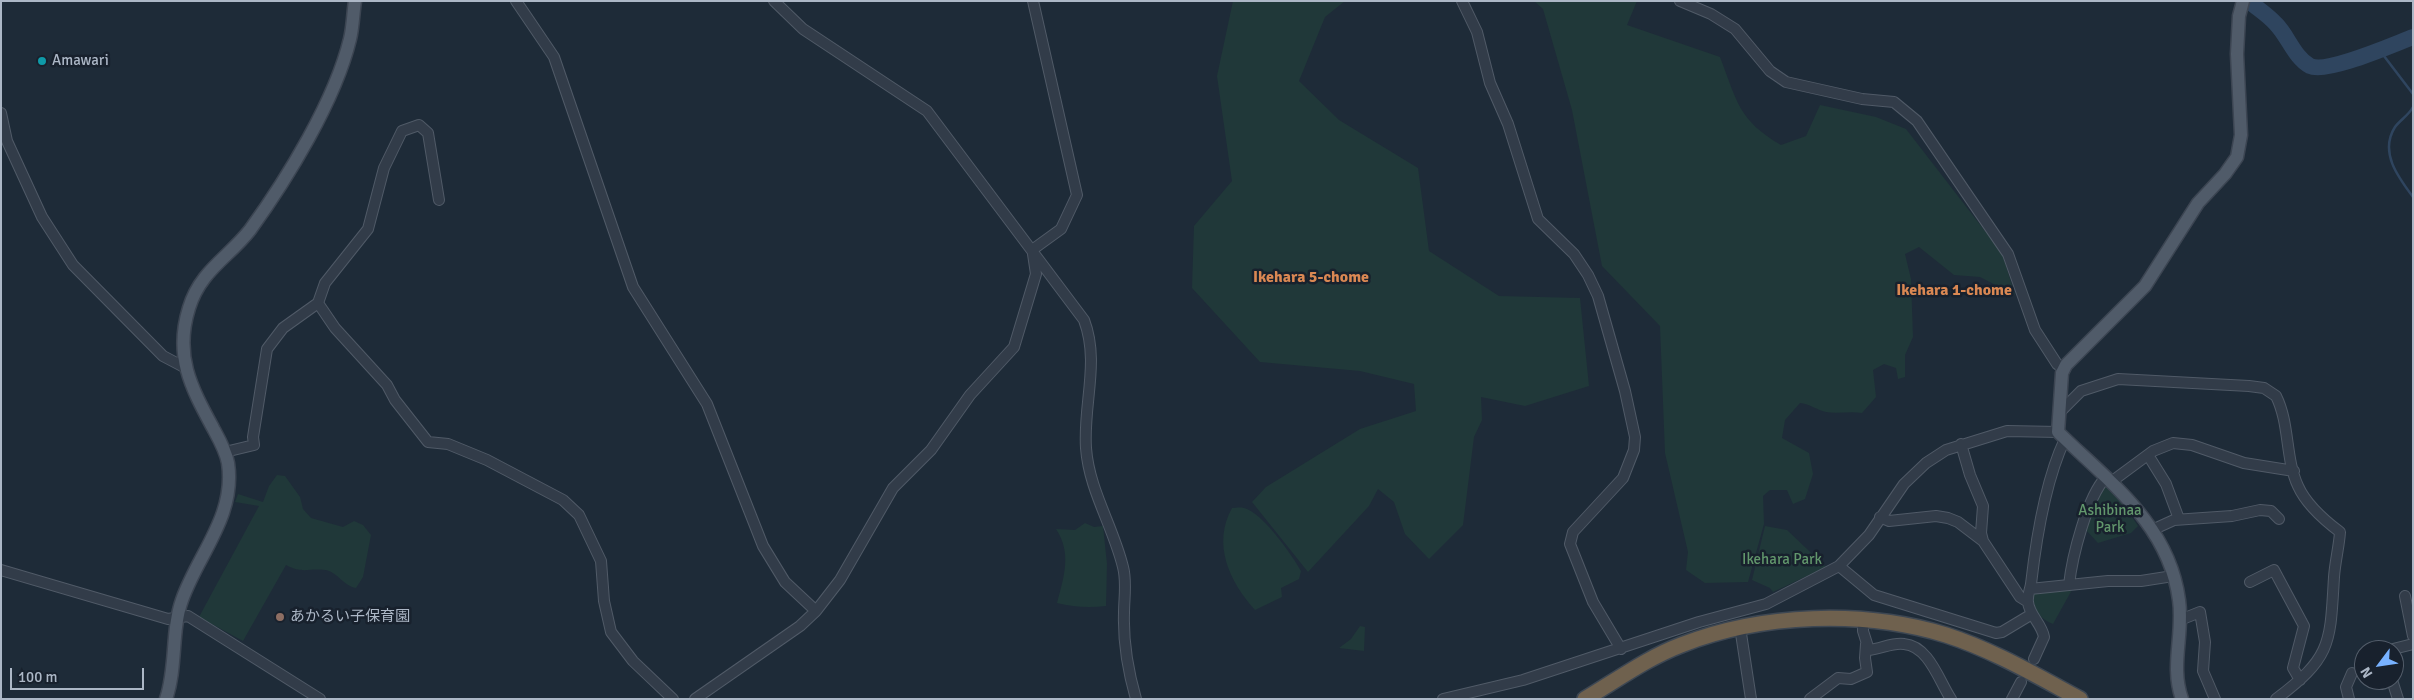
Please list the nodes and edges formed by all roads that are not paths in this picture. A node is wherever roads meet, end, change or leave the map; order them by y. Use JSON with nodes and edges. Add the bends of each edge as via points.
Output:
{"nodes":[{"id":1,"x":355,"y":1,"type":"edge"},
{"id":2,"x":516,"y":1,"type":"edge"},
{"id":3,"x":774,"y":1,"type":"edge"},
{"id":4,"x":1033,"y":1,"type":"edge"},
{"id":5,"x":1462,"y":1,"type":"edge"},
{"id":6,"x":1680,"y":1,"type":"edge"},
{"id":7,"x":2242,"y":3,"type":"edge"},
{"id":8,"x":1,"y":113,"type":"edge"},
{"id":9,"x":439,"y":200,"type":"dead end"},
{"id":10,"x":1032,"y":250,"type":"junction"},
{"id":11,"x":318,"y":303,"type":"junction"},
{"id":12,"x":184,"y":367,"type":"junction"},
{"id":13,"x":2064,"y":369,"type":"junction"},
{"id":14,"x":2061,"y":411,"type":"junction"},
{"id":15,"x":2062,"y":436,"type":"junction"},
{"id":16,"x":1961,"y":444,"type":"junction"},
{"id":17,"x":225,"y":452,"type":"junction"},
{"id":18,"x":2148,"y":455,"type":"junction"},
{"id":19,"x":2294,"y":471,"type":"junction"},
{"id":20,"x":2109,"y":479,"type":"junction"},
{"id":21,"x":1880,"y":517,"type":"junction"},
{"id":22,"x":2279,"y":518,"type":"dead end"},
{"id":23,"x":2179,"y":519,"type":"junction"},
{"id":24,"x":2152,"y":530,"type":"junction"},
{"id":25,"x":1983,"y":541,"type":"junction"},
{"id":26,"x":1839,"y":566,"type":"junction"},
{"id":27,"x":1,"y":570,"type":"edge"},
{"id":28,"x":2173,"y":576,"type":"junction"},
{"id":29,"x":2250,"y":582,"type":"dead end"},
{"id":30,"x":2069,"y":585,"type":"junction"},
{"id":31,"x":2030,"y":589,"type":"junction"},
{"id":32,"x":2405,"y":596,"type":"dead end"},
{"id":33,"x":2028,"y":602,"type":"junction"},
{"id":34,"x":816,"y":611,"type":"junction"},
{"id":35,"x":2032,"y":614,"type":"junction"},
{"id":36,"x":178,"y":617,"type":"junction"},
{"id":37,"x":1863,"y":620,"type":"junction"},
{"id":38,"x":2180,"y":620,"type":"junction"},
{"id":39,"x":1740,"y":627,"type":"junction"},
{"id":40,"x":1702,"y":629,"type":"junction"},
{"id":41,"x":2413,"y":636,"type":"edge"},
{"id":42,"x":1866,"y":642,"type":"junction"},
{"id":43,"x":1621,"y":649,"type":"junction"},
{"id":44,"x":2034,"y":660,"type":"dead end"},
{"id":45,"x":2352,"y":673,"type":"dead end"},
{"id":46,"x":2300,"y":680,"type":"junction"},
{"id":47,"x":2020,"y":682,"type":"dead end"},
{"id":48,"x":166,"y":699,"type":"edge"},
{"id":49,"x":320,"y":699,"type":"edge"},
{"id":50,"x":673,"y":699,"type":"edge"},
{"id":51,"x":694,"y":699,"type":"edge"},
{"id":52,"x":1136,"y":699,"type":"edge"},
{"id":53,"x":1443,"y":699,"type":"edge"},
{"id":54,"x":1585,"y":699,"type":"edge"},
{"id":55,"x":1751,"y":699,"type":"edge"},
{"id":56,"x":1810,"y":699,"type":"edge"},
{"id":57,"x":1951,"y":699,"type":"edge"},
{"id":58,"x":2012,"y":699,"type":"edge"},
{"id":59,"x":2080,"y":699,"type":"edge"},
{"id":60,"x":2182,"y":699,"type":"edge"},
{"id":61,"x":2215,"y":699,"type":"edge"},
{"id":62,"x":2276,"y":699,"type":"edge"},
{"id":63,"x":2349,"y":699,"type":"edge"}],
"edges":[{"from":1,"to":12,"type":"main road","via":[[346,54],[318,119],[271,200],[248,232],[212,267],[196,289],[184,328]]},
{"from":2,"to":34,"type":"street","via":[[554,57],[633,287],[707,404],[763,546],[785,582]]},
{"from":3,"to":10,"type":"street","via":[[803,29],[927,111]]},
{"from":4,"to":10,"type":"street","via":[[1077,195],[1061,229]]},
{"from":5,"to":43,"type":"street","via":[[1477,32],[1490,83],[1508,124],[1538,218],[1574,254],[1588,275],[1598,296],[1625,391],[1635,437],[1634,450],[1623,478],[1573,532],[1570,544],[1592,602]]},
{"from":6,"to":13,"type":"street","via":[[1736,29],[1770,70],[1786,82],[1862,99],[1894,102],[1917,122],[2008,254],[2035,330],[2057,364]]},
{"from":7,"to":13,"type":"main road","via":[[2237,54],[2241,135],[2232,166],[2198,203],[2145,286]]},
{"from":8,"to":12,"type":"street","via":[[7,141],[42,217],[73,265],[163,356]]},
{"from":9,"to":11,"type":"street","via":[[428,133],[418,125],[402,132],[384,168],[368,229],[325,283]]},
{"from":10,"to":34,"type":"street","via":[[1036,274],[1014,347],[970,395],[931,450],[893,488],[840,580]]},
{"from":10,"to":52,"type":"street","via":[[1080,315],[1089,334],[1088,460],[1091,478],[1124,569],[1126,647]]},
{"from":11,"to":17,"type":"street","via":[[283,328],[267,349],[254,445]]},
{"from":11,"to":50,"type":"street","via":[[335,328],[387,385],[428,442],[448,444],[487,460],[563,500],[579,515],[601,561],[604,601],[611,632],[633,661]]},
{"from":12,"to":17,"type":"main road"},
{"from":13,"to":14,"type":"main road"},
{"from":14,"to":15,"type":"main road"},
{"from":14,"to":19,"type":"street","via":[[2081,391],[2118,380],[2264,388],[2271,391],[2280,404]]},
{"from":15,"to":16,"type":"street","via":[[2007,431]]},
{"from":15,"to":20,"type":"main road"},
{"from":15,"to":31,"type":"street"},
{"from":16,"to":21,"type":"street","via":[[1926,462],[1904,484]]},
{"from":16,"to":25,"type":"street","via":[[1984,506]]},
{"from":17,"to":36,"type":"main road","via":[[229,481],[224,512],[191,577]]},
{"from":18,"to":19,"type":"street","via":[[2165,445],[2182,443],[2244,463]]},
{"from":18,"to":20,"type":"street"},
{"from":18,"to":23,"type":"street","via":[[2166,484]]},
{"from":19,"to":46,"type":"street","via":[[2298,486],[2312,506],[2340,532],[2330,634],[2318,662]]},
{"from":20,"to":24,"type":"main road","via":[[2133,503]]},
{"from":20,"to":30,"type":"street","via":[[2095,494],[2082,528]]},
{"from":21,"to":25,"type":"street","via":[[1889,521],[1936,516],[1948,518]]},
{"from":21,"to":26,"type":"street","via":[[1869,535]]},
{"from":22,"to":23,"type":"street","via":[[2271,511],[2260,510],[2232,516]]},
{"from":23,"to":24,"type":"street"},
{"from":24,"to":28,"type":"main road"},
{"from":25,"to":33,"type":"street","via":[[2020,597]]},
{"from":26,"to":35,"type":"street","via":[[1874,595],[1996,633]]},
{"from":26,"to":40,"type":"street","via":[[1766,604]]},
{"from":27,"to":36,"type":"street","via":[[168,619]]},
{"from":28,"to":30,"type":"street"},
{"from":28,"to":38,"type":"main road"},
{"from":29,"to":46,"type":"street","via":[[2274,570],[2303,622],[2302,639],[2293,668]]},
{"from":30,"to":31,"type":"street"},
{"from":31,"to":33,"type":"street"},
{"from":32,"to":41,"type":"street"},
{"from":33,"to":35,"type":"street"},
{"from":34,"to":51,"type":"street","via":[[800,626]]},
{"from":35,"to":44,"type":"street","via":[[2044,637]]},
{"from":36,"to":48,"type":"main road"},
{"from":36,"to":49,"type":"street","via":[[188,616]]},
{"from":37,"to":39,"type":"highway","via":[[1828,618]]},
{"from":37,"to":42,"type":"street"},
{"from":37,"to":59,"type":"highway","via":[[1922,628],[1948,636],[2022,668]]},
{"from":38,"to":60,"type":"main road","via":[[2175,679]]},
{"from":38,"to":61,"type":"street","via":[[2200,612],[2205,642],[2203,671]]},
{"from":39,"to":40,"type":"highway"},
{"from":39,"to":55,"type":"street"},
{"from":40,"to":43,"type":"street"},
{"from":40,"to":54,"type":"highway"},
{"from":42,"to":56,"type":"street","via":[[1864,658],[1867,672],[1851,679],[1838,678]]},
{"from":42,"to":57,"type":"street","via":[[1869,650],[1904,643],[1918,648]]},
{"from":43,"to":53,"type":"street","via":[[1522,680]]},
{"from":45,"to":63,"type":"street","via":[[2346,687]]},
{"from":46,"to":62,"type":"street"},
{"from":47,"to":58,"type":"street"}]}
